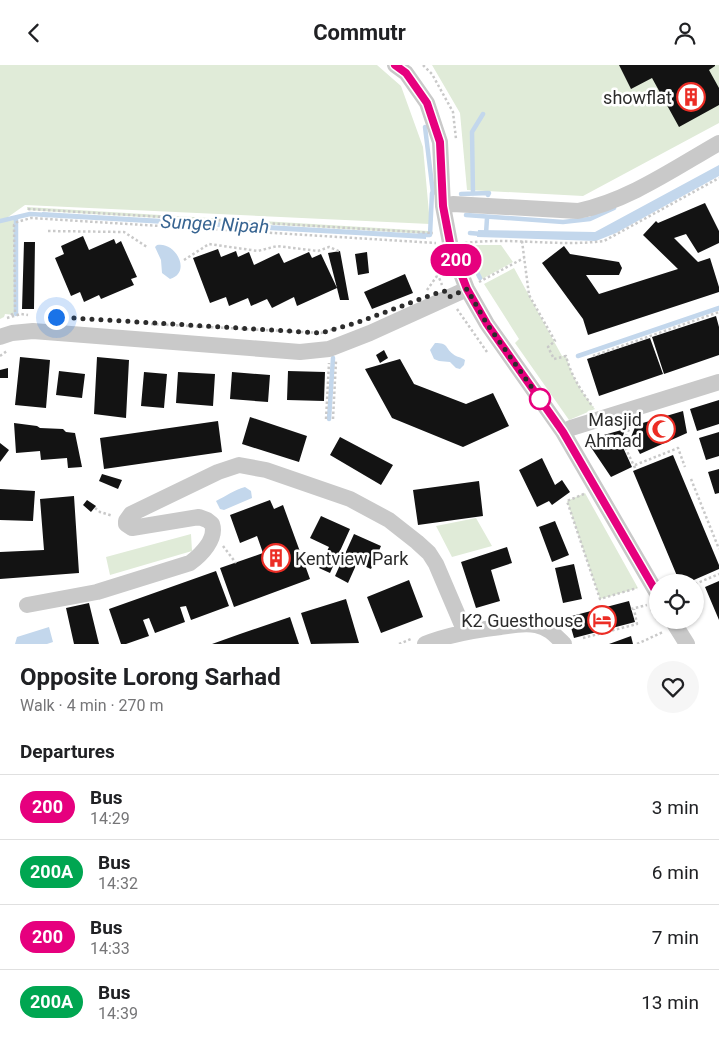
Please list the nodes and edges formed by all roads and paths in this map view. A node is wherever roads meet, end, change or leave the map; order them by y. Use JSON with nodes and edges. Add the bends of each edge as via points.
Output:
{"nodes":[{"id":1,"x":395,"y":65,"type":"edge"},
{"id":2,"x":423,"y":65,"type":"edge"},
{"id":3,"x":456,"y":139,"type":"dead end"},
{"id":4,"x":719,"y":143,"type":"edge"},
{"id":5,"x":719,"y":177,"type":"edge"},
{"id":6,"x":443,"y":206,"type":"junction"},
{"id":7,"x":28,"y":209,"type":"dead end"},
{"id":8,"x":48,"y":231,"type":"dead end"},
{"id":9,"x":431,"y":233,"type":"dead end"},
{"id":10,"x":522,"y":241,"type":"junction"},
{"id":11,"x":468,"y":243,"type":"dead end"},
{"id":12,"x":443,"y":244,"type":"dead end"},
{"id":13,"x":147,"y":247,"type":"dead end"},
{"id":14,"x":340,"y":252,"type":"dead end"},
{"id":15,"x":447,"y":255,"type":"dead end"},
{"id":16,"x":524,"y":258,"type":"junction"},
{"id":17,"x":184,"y":260,"type":"dead end"},
{"id":18,"x":476,"y":274,"type":"dead end"},
{"id":19,"x":437,"y":275,"type":"junction"},
{"id":20,"x":474,"y":285,"type":"junction"},
{"id":21,"x":426,"y":291,"type":"dead end"},
{"id":22,"x":449,"y":297,"type":"junction"},
{"id":23,"x":719,"y":312,"type":"edge"},
{"id":24,"x":30,"y":315,"type":"dead end"},
{"id":25,"x":10,"y":317,"type":"junction"},
{"id":26,"x":5,"y":319,"type":"dead end"},
{"id":27,"x":144,"y":323,"type":"dead end"},
{"id":28,"x":338,"y":328,"type":"dead end"},
{"id":29,"x":0,"y":337,"type":"edge"},
{"id":30,"x":489,"y":355,"type":"dead end"},
{"id":31,"x":593,"y":356,"type":"dead end"},
{"id":32,"x":329,"y":360,"type":"dead end"},
{"id":33,"x":336,"y":360,"type":"dead end"},
{"id":34,"x":719,"y":382,"type":"edge"},
{"id":35,"x":595,"y":409,"type":"dead end"},
{"id":36,"x":326,"y":419,"type":"dead end"},
{"id":37,"x":333,"y":419,"type":"dead end"},
{"id":38,"x":631,"y":424,"type":"dead end"},
{"id":39,"x":567,"y":430,"type":"junction"},
{"id":40,"x":635,"y":465,"type":"junction"},
{"id":41,"x":685,"y":467,"type":"dead end"},
{"id":42,"x":636,"y":471,"type":"dead end"},
{"id":43,"x":691,"y":479,"type":"dead end"},
{"id":44,"x":581,"y":487,"type":"dead end"},
{"id":45,"x":585,"y":493,"type":"junction"},
{"id":46,"x":589,"y":500,"type":"dead end"},
{"id":47,"x":95,"y":508,"type":"dead end"},
{"id":48,"x":126,"y":521,"type":"junction"},
{"id":49,"x":211,"y":538,"type":"junction"},
{"id":50,"x":719,"y":549,"type":"edge"},
{"id":51,"x":236,"y":563,"type":"dead end"},
{"id":52,"x":719,"y":574,"type":"edge"},
{"id":53,"x":704,"y":580,"type":"edge"},
{"id":54,"x":634,"y":581,"type":"dead end"},
{"id":55,"x":638,"y":587,"type":"junction"},
{"id":56,"x":649,"y":599,"type":"edge"},
{"id":57,"x":27,"y":605,"type":"dead end"},
{"id":58,"x":663,"y":629,"type":"edge"},
{"id":59,"x":668,"y":629,"type":"edge"},
{"id":60,"x":671,"y":629,"type":"edge"},
{"id":61,"x":465,"y":632,"type":"junction"},
{"id":62,"x":583,"y":638,"type":"dead end"},
{"id":63,"x":668,"y":638,"type":"dead end"},
{"id":64,"x":425,"y":644,"type":"edge"},
{"id":65,"x":564,"y":644,"type":"edge"},
{"id":66,"x":637,"y":644,"type":"edge"},
{"id":67,"x":687,"y":644,"type":"edge"}],
"edges":[{"from":1,"to":6,"type":"street","via":[[406,73],[427,103],[440,142]]},
{"from":2,"to":3,"type":"path","via":[[432,74],[453,112]]},
{"from":4,"to":6,"type":"street","via":[[630,193],[593,208],[578,211]]},
{"from":5,"to":10,"type":"path","via":[[604,241]]},
{"from":6,"to":20,"type":"street","via":[[451,248]]},
{"from":7,"to":9,"type":"path"},
{"from":8,"to":13,"type":"path","via":[[124,232]]},
{"from":10,"to":11,"type":"path"},
{"from":10,"to":16,"type":"path"},
{"from":12,"to":25,"type":"path","via":[[31,218],[14,225],[15,312]]},
{"from":14,"to":17,"type":"path","via":[[329,247],[318,251],[277,246],[258,251],[209,244]]},
{"from":15,"to":19,"type":"path","via":[[431,258]]},
{"from":16,"to":20,"type":"path"},
{"from":16,"to":35,"type":"path","via":[[529,295],[555,341],[548,347],[554,359],[566,356],[582,392]]},
{"from":18,"to":20,"type":"path"},
{"from":19,"to":21,"type":"path"},
{"from":19,"to":22,"type":"path"},
{"from":20,"to":22,"type":"street"},
{"from":20,"to":39,"type":"street","via":[[487,324]]},
{"from":22,"to":29,"type":"street","via":[[329,349],[300,352],[33,331]]},
{"from":22,"to":30,"type":"path"},
{"from":23,"to":31,"type":"path"},
{"from":24,"to":25,"type":"path"},
{"from":25,"to":26,"type":"path"},
{"from":27,"to":28,"type":"path","via":[[321,333]]},
{"from":32,"to":36,"type":"path"},
{"from":33,"to":37,"type":"path"},
{"from":34,"to":39,"type":"street"},
{"from":38,"to":40,"type":"path","via":[[623,443]]},
{"from":39,"to":56,"type":"street"},
{"from":40,"to":41,"type":"path","via":[[678,448]]},
{"from":40,"to":42,"type":"path"},
{"from":43,"to":50,"type":"path"},
{"from":44,"to":45,"type":"path"},
{"from":45,"to":46,"type":"path"},
{"from":45,"to":55,"type":"path","via":[[567,501],[600,599]]},
{"from":47,"to":48,"type":"path"},
{"from":48,"to":49,"type":"street","via":[[132,528],[199,517],[212,524]]},
{"from":48,"to":61,"type":"street","via":[[131,514],[218,472],[239,465],[266,470],[350,499],[389,520],[410,536],[436,564]]},
{"from":49,"to":51,"type":"path","via":[[220,543]]},
{"from":49,"to":57,"type":"street","via":[[201,555],[190,563],[97,592]]},
{"from":52,"to":53,"type":"path"},
{"from":54,"to":55,"type":"path"},
{"from":55,"to":56,"type":"path"},
{"from":56,"to":62,"type":"path","via":[[632,609],[638,624]]},
{"from":58,"to":66,"type":"path"},
{"from":59,"to":63,"type":"path"},
{"from":60,"to":67,"type":"street"},
{"from":61,"to":64,"type":"street"},
{"from":61,"to":65,"type":"street","via":[[537,625],[551,631]]}]}
